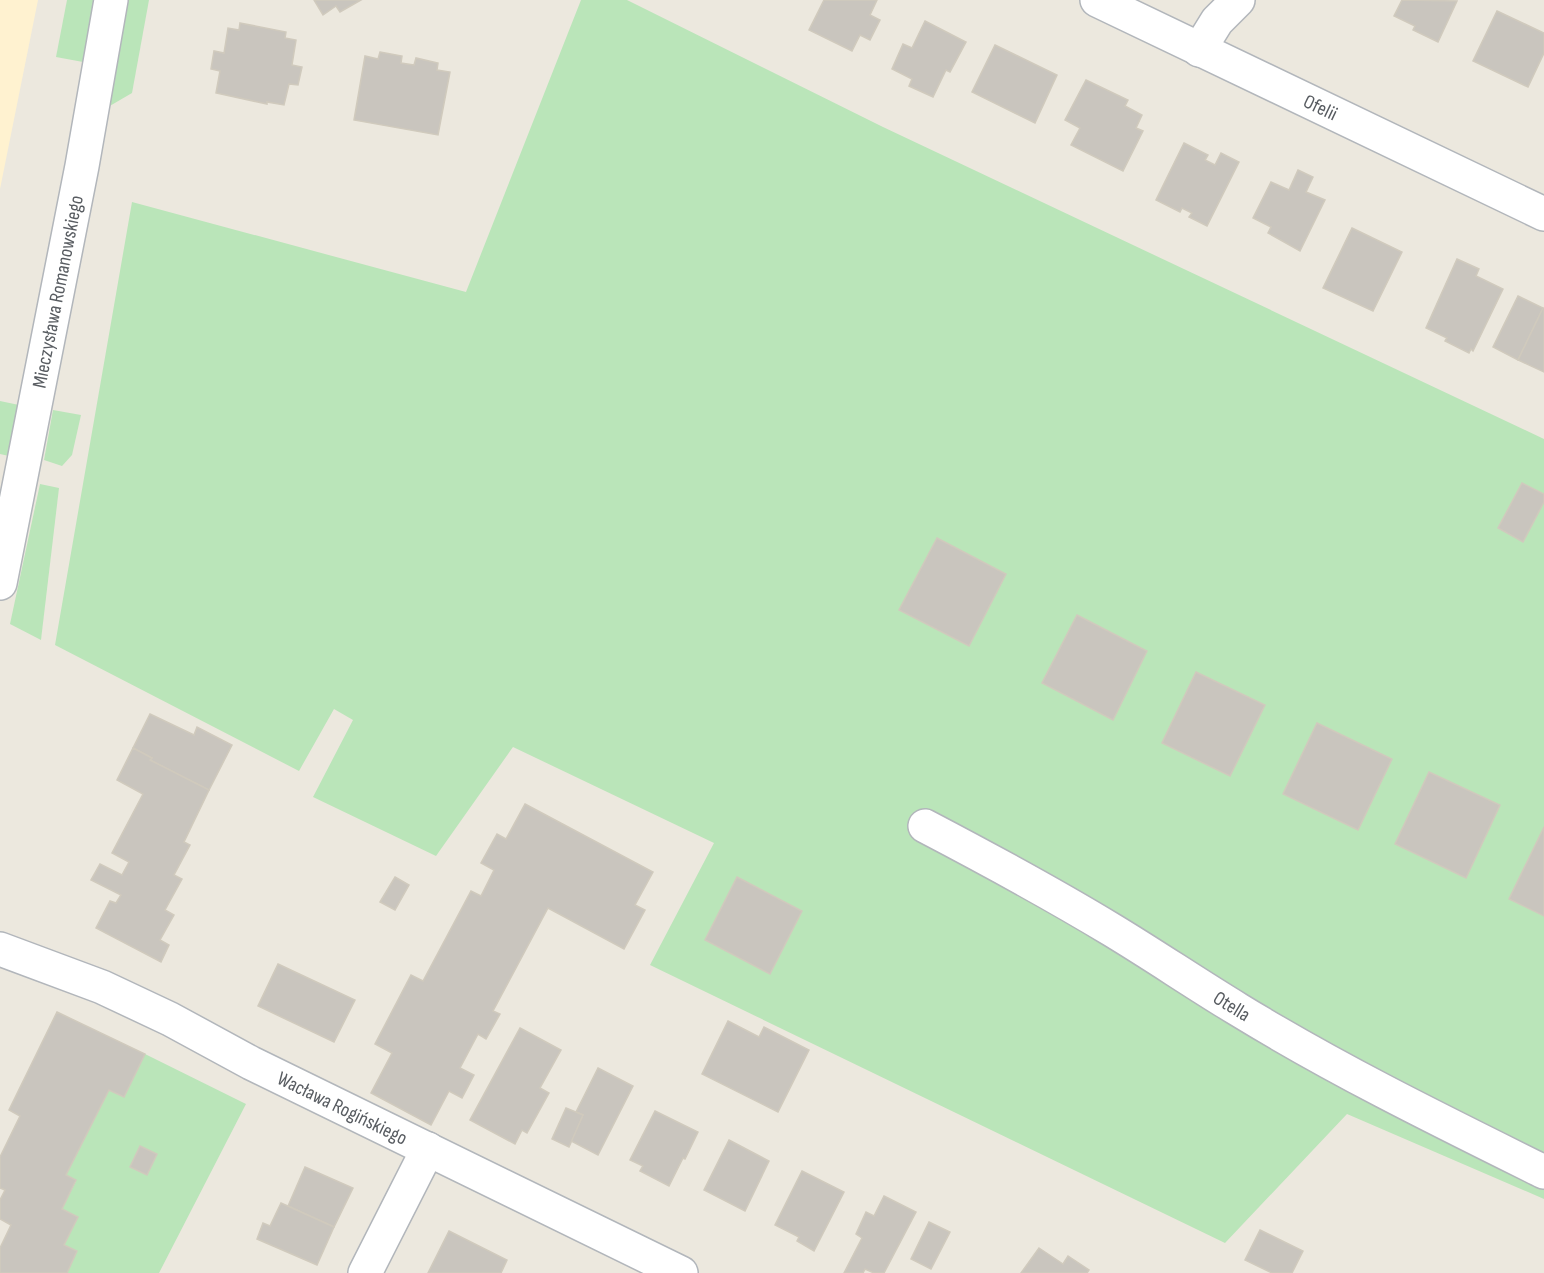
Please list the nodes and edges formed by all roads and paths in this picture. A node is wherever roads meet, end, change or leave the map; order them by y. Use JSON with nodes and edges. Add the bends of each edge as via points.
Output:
{"nodes":[{"id":1,"x":111,"y":0,"type":"edge"},
{"id":2,"x":1097,"y":0,"type":"edge"},
{"id":3,"x":1238,"y":0,"type":"edge"},
{"id":4,"x":1199,"y":50,"type":"junction"},
{"id":5,"x":1544,"y":214,"type":"edge"},
{"id":6,"x":7,"y":511,"type":"edge"},
{"id":7,"x":0,"y":583,"type":"edge"},
{"id":8,"x":925,"y":826,"type":"dead end"},
{"id":9,"x":0,"y":949,"type":"edge"},
{"id":10,"x":428,"y":1149,"type":"junction"},
{"id":11,"x":1544,"y":1172,"type":"edge"},
{"id":12,"x":365,"y":1273,"type":"edge"},
{"id":13,"x":681,"y":1273,"type":"edge"}],
"edges":[{"from":1,"to":6,"type":"street","name":"Mieczysława Romanowskiego","via":[[82,166]]},
{"from":2,"to":4,"type":"street","name":"Ofelii"},
{"from":3,"to":4,"type":"street","via":[[1217,21]]},
{"from":4,"to":5,"type":"street","name":"Ofelii"},
{"from":6,"to":7,"type":"street","name":"Mieczysława Romanowskiego"},
{"from":8,"to":11,"type":"street","name":"Otella","via":[[1098,922],[1240,1011],[1344,1070]]},
{"from":9,"to":10,"type":"street","name":"Wacława Rogińskiego","via":[[102,987]]},
{"from":10,"to":12,"type":"street"},
{"from":10,"to":13,"type":"street","name":"Wacława Rogińskiego"}]}
